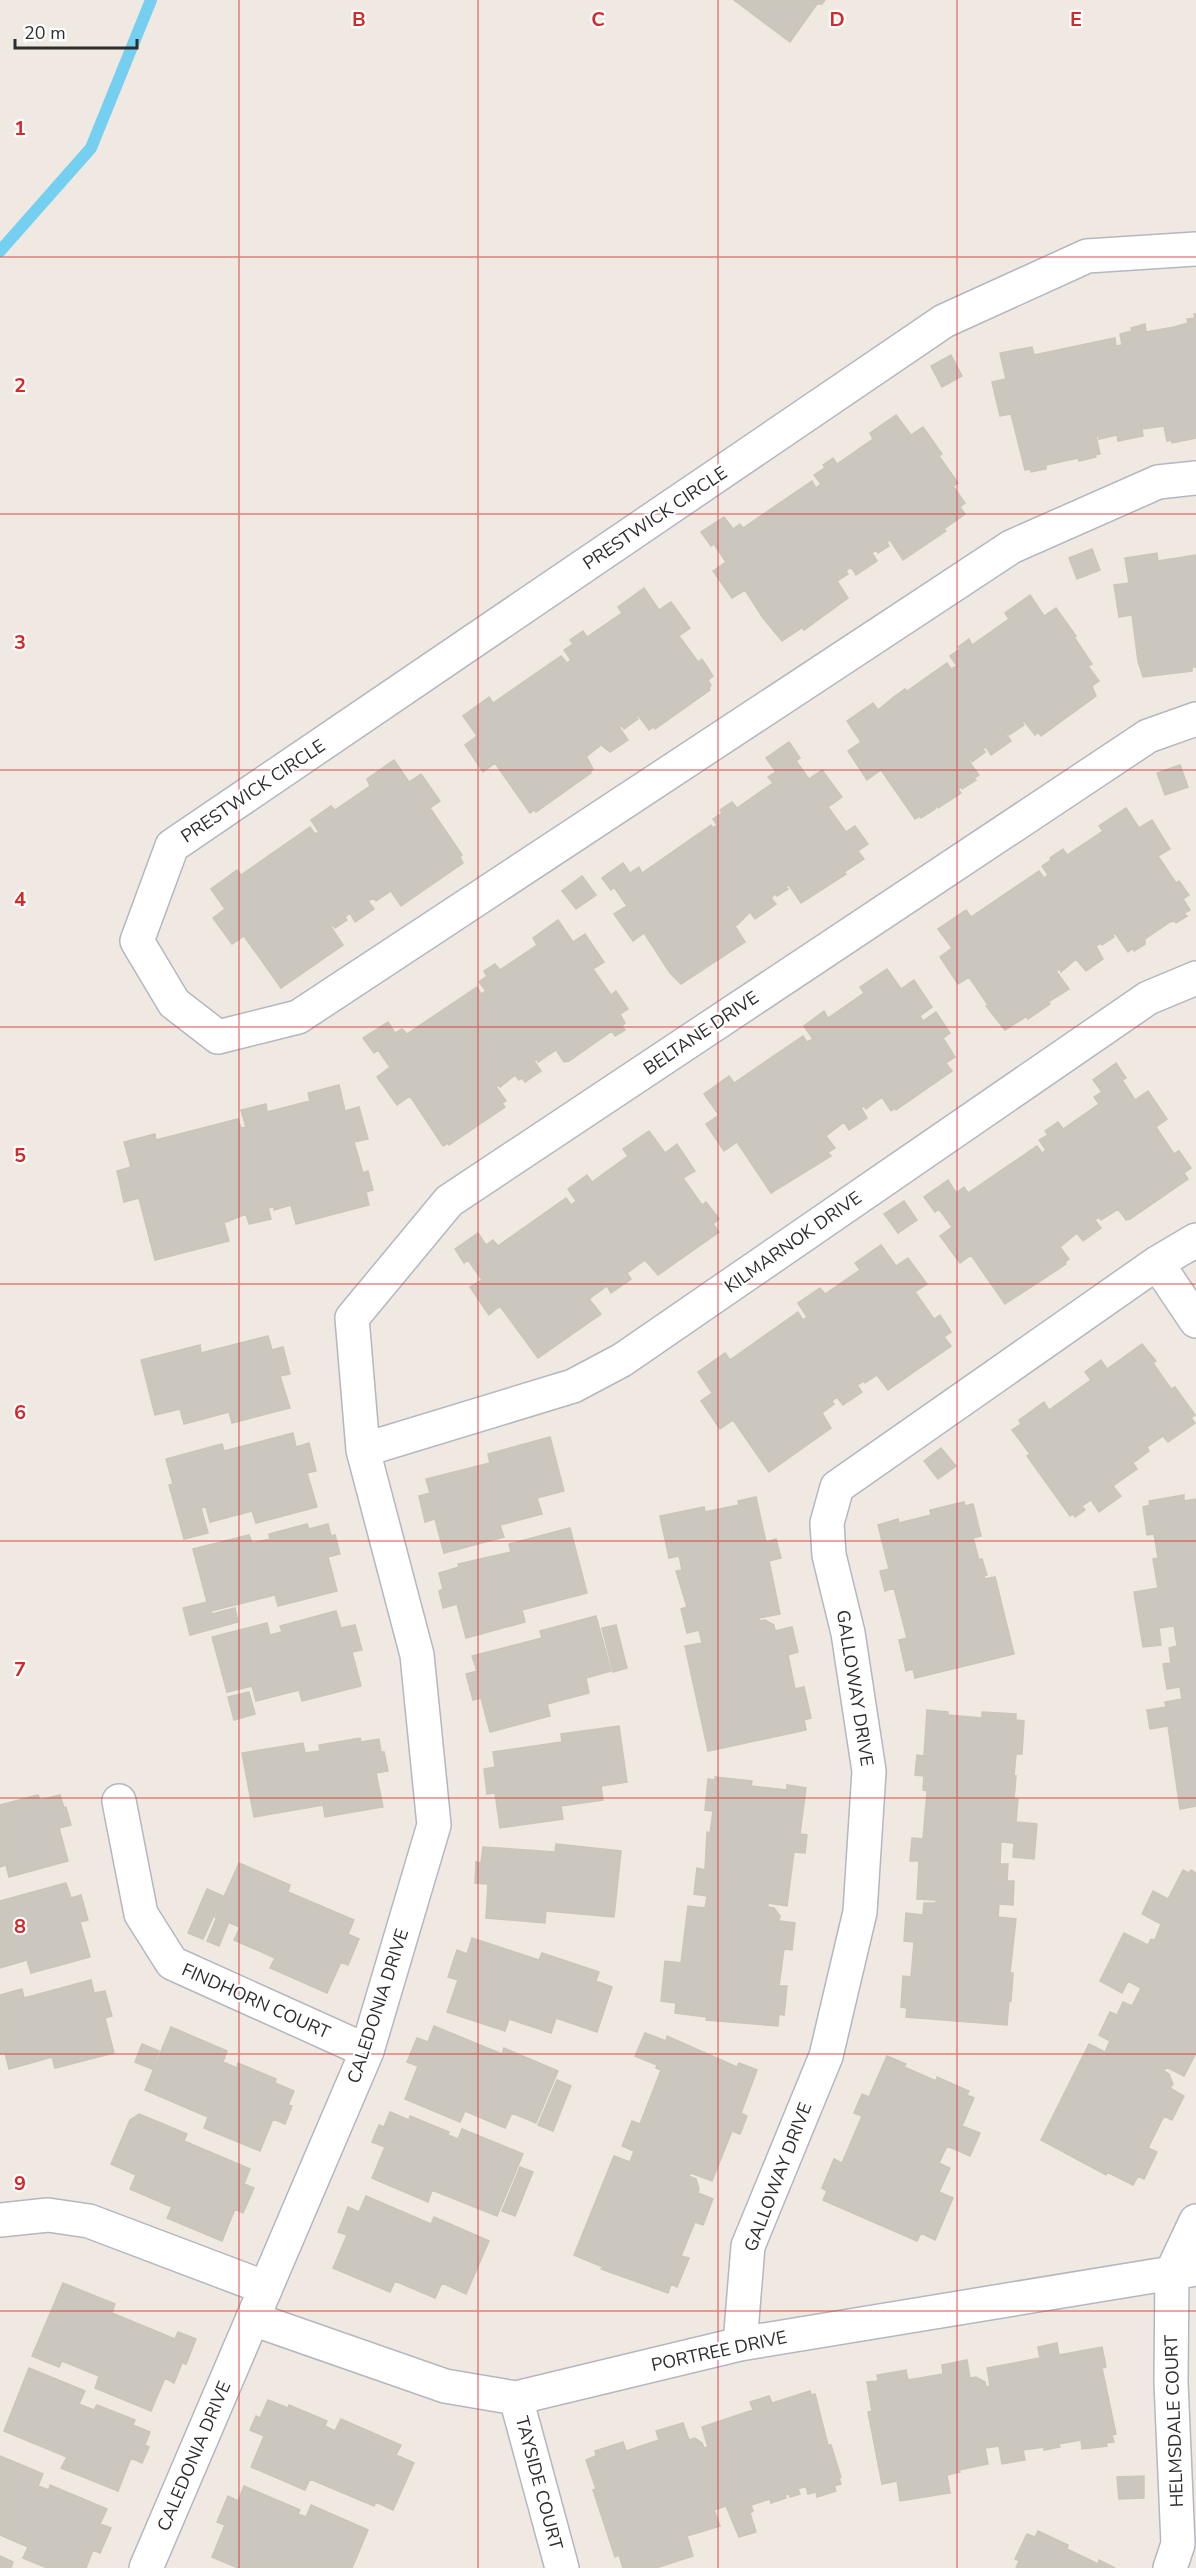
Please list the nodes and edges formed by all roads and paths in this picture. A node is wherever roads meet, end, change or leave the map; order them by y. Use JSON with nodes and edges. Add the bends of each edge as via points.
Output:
{"nodes":[{"id":1,"x":1196,"y":249,"type":"edge"},
{"id":2,"x":1196,"y":478,"type":"edge"},
{"id":3,"x":1196,"y":719,"type":"edge"},
{"id":4,"x":1196,"y":978,"type":"edge"},
{"id":5,"x":1196,"y":1240,"type":"edge"},
{"id":6,"x":1157,"y":1263,"type":"junction"},
{"id":7,"x":1196,"y":1321,"type":"edge"},
{"id":8,"x":363,"y":1450,"type":"junction"},
{"id":9,"x":119,"y":1801,"type":"dead end"},
{"id":10,"x":367,"y":2051,"type":"junction"},
{"id":11,"x":0,"y":2220,"type":"edge"},
{"id":12,"x":1196,"y":2221,"type":"edge"},
{"id":13,"x":1184,"y":2271,"type":"edge"},
{"id":14,"x":266,"y":2288,"type":"junction"},
{"id":15,"x":253,"y":2319,"type":"junction"},
{"id":16,"x":740,"y":2343,"type":"junction"},
{"id":17,"x":516,"y":2398,"type":"junction"},
{"id":18,"x":146,"y":2568,"type":"edge"},
{"id":19,"x":562,"y":2568,"type":"edge"},
{"id":20,"x":1170,"y":2568,"type":"edge"}],
"edges":[{"from":1,"to":2,"type":"street","name":"PRESTWICK CIRCLE","via":[[1087,256],[944,321],[172,846],[137,941],[174,1003],[218,1037],[298,1017],[1011,547],[1158,482]]},
{"from":3,"to":8,"type":"street","name":"BELTANE DRIVE","via":[[1148,736],[449,1201],[352,1318]]},
{"from":4,"to":8,"type":"street","name":"KILMARNOK DRIVE","via":[[1148,998],[622,1360],[573,1386]]},
{"from":5,"to":6,"type":"street","name":"GALLOWAY DRIVE"},
{"from":6,"to":7,"type":"street"},
{"from":6,"to":16,"type":"street","name":"GALLOWAY DRIVE","via":[[837,1487],[826,1523],[829,1555],[848,1633],[869,1771],[861,1912],[826,2056],[748,2246]]},
{"from":8,"to":10,"type":"street","name":"CALEDONIA DRIVE","via":[[417,1655],[434,1825]]},
{"from":9,"to":10,"type":"street","name":"FINDHORN COURT","via":[[141,1914],[172,1963]]},
{"from":10,"to":14,"type":"street","name":"CALEDONIA DRIVE"},
{"from":11,"to":14,"type":"street","via":[[48,2216],[89,2221]]},
{"from":12,"to":13,"type":"street"},
{"from":13,"to":16,"type":"street","name":"PORTREE DRIVE"},
{"from":13,"to":20,"type":"street","name":"HELMSDALE COURT","via":[[1171,2382],[1178,2544]]},
{"from":14,"to":15,"type":"street","name":"CALEDONIA DRIVE"},
{"from":15,"to":17,"type":"street","name":"PORTREE DRIVE","via":[[445,2386]]},
{"from":15,"to":18,"type":"street","name":"CALEDONIA DRIVE"},
{"from":16,"to":17,"type":"street","name":"PORTREE DRIVE"},
{"from":17,"to":19,"type":"street","name":"TAYSIDE COURT"}]}
